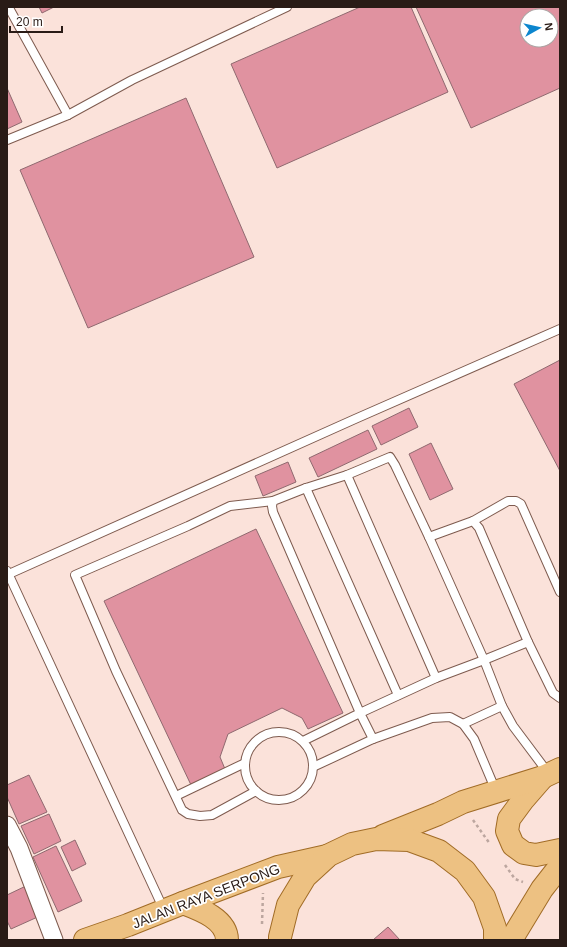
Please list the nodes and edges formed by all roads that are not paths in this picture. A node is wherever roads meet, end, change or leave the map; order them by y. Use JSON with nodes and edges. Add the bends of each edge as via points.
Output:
{"nodes":[{"id":1,"x":287,"y":7,"type":"edge"},
{"id":2,"x":9,"y":8,"type":"edge"},
{"id":3,"x":68,"y":115,"type":"junction"},
{"id":4,"x":7,"y":140,"type":"edge"},
{"id":5,"x":560,"y":329,"type":"edge"},
{"id":6,"x":347,"y":475,"type":"junction"},
{"id":7,"x":306,"y":488,"type":"junction"},
{"id":8,"x":273,"y":501,"type":"junction"},
{"id":9,"x":473,"y":521,"type":"junction"},
{"id":10,"x":429,"y":537,"type":"junction"},
{"id":11,"x":8,"y":572,"type":"edge"},
{"id":12,"x":560,"y":592,"type":"edge"},
{"id":13,"x":528,"y":642,"type":"junction"},
{"id":14,"x":484,"y":660,"type":"junction"},
{"id":15,"x":436,"y":678,"type":"junction"},
{"id":16,"x":398,"y":696,"type":"junction"},
{"id":17,"x":560,"y":698,"type":"edge"},
{"id":18,"x":502,"y":706,"type":"junction"},
{"id":19,"x":360,"y":713,"type":"junction"},
{"id":20,"x":463,"y":724,"type":"junction"},
{"id":21,"x":373,"y":739,"type":"junction"},
{"id":22,"x":303,"y":741,"type":"junction"},
{"id":23,"x":245,"y":763,"type":"junction"},
{"id":24,"x":313,"y":767,"type":"junction"},
{"id":25,"x":551,"y":774,"type":"edge"},
{"id":26,"x":256,"y":792,"type":"junction"},
{"id":27,"x":496,"y":792,"type":"junction"},
{"id":28,"x":176,"y":796,"type":"junction"},
{"id":29,"x":7,"y":825,"type":"edge"},
{"id":30,"x":376,"y":839,"type":"junction"},
{"id":31,"x":560,"y":850,"type":"edge"},
{"id":32,"x":329,"y":856,"type":"junction"},
{"id":33,"x":560,"y":866,"type":"edge"},
{"id":34,"x":174,"y":907,"type":"junction"},
{"id":35,"x":54,"y":940,"type":"edge"},
{"id":36,"x":85,"y":940,"type":"edge"},
{"id":37,"x":227,"y":940,"type":"edge"},
{"id":38,"x":280,"y":940,"type":"edge"},
{"id":39,"x":495,"y":940,"type":"edge"},
{"id":40,"x":511,"y":940,"type":"edge"}],
"edges":[{"from":1,"to":3,"type":"lane","via":[[132,80]]},
{"from":2,"to":3,"type":"lane"},
{"from":3,"to":4,"type":"lane"},
{"from":5,"to":11,"type":"lane"},
{"from":6,"to":7,"type":"lane"},
{"from":6,"to":10,"type":"lane","via":[[390,457]]},
{"from":6,"to":15,"type":"lane"},
{"from":7,"to":8,"type":"lane"},
{"from":7,"to":16,"type":"lane"},
{"from":8,"to":19,"type":"lane","via":[[273,512]]},
{"from":8,"to":28,"type":"lane","via":[[230,506],[75,575],[116,671]]},
{"from":9,"to":10,"type":"lane"},
{"from":9,"to":12,"type":"lane","via":[[508,501],[522,504]]},
{"from":9,"to":13,"type":"lane","via":[[479,528]]},
{"from":10,"to":14,"type":"lane"},
{"from":11,"to":34,"type":"lane"},
{"from":13,"to":14,"type":"lane"},
{"from":13,"to":17,"type":"lane","via":[[553,693]]},
{"from":14,"to":15,"type":"lane"},
{"from":14,"to":18,"type":"lane"},
{"from":15,"to":16,"type":"lane"},
{"from":16,"to":19,"type":"lane"},
{"from":18,"to":20,"type":"lane"},
{"from":18,"to":25,"type":"lane","via":[[513,726]]},
{"from":19,"to":21,"type":"lane"},
{"from":19,"to":22,"type":"lane"},
{"from":20,"to":21,"type":"lane","via":[[450,717],[432,718]]},
{"from":20,"to":27,"type":"lane","via":[[474,739]]},
{"from":21,"to":24,"type":"lane"},
{"from":22,"to":23,"type":"lane","via":[[288,732],[271,732],[263,735],[250,747]]},
{"from":22,"to":24,"type":"lane","via":[[311,753]]},
{"from":23,"to":26,"type":"lane","via":[[245,773]]},
{"from":23,"to":28,"type":"lane"},
{"from":24,"to":26,"type":"lane","via":[[312,777],[307,785],[301,793],[292,798],[273,800]]},
{"from":25,"to":27,"type":"main road"},
{"from":25,"to":31,"type":"main road","via":[[523,800],[509,819],[507,831],[513,845],[524,853],[536,855]]},
{"from":26,"to":28,"type":"lane","via":[[212,814],[200,816],[182,810]]},
{"from":27,"to":30,"type":"main road","via":[[463,802]]},
{"from":29,"to":35,"type":"street","via":[[19,848]]},
{"from":30,"to":32,"type":"main road","via":[[352,844]]},
{"from":30,"to":39,"type":"main road","via":[[409,840],[439,851],[466,871],[484,897],[495,928]]},
{"from":32,"to":34,"type":"main road","name":"JALAN RAYA SERPONG","via":[[278,867]]},
{"from":32,"to":38,"type":"main road","via":[[305,877],[288,905]]},
{"from":33,"to":40,"type":"main road","via":[[542,889]]},
{"from":34,"to":36,"type":"main road","name":"JALAN RAYA SERPONG"},
{"from":34,"to":37,"type":"main road","via":[[209,914],[220,923]]}]}
